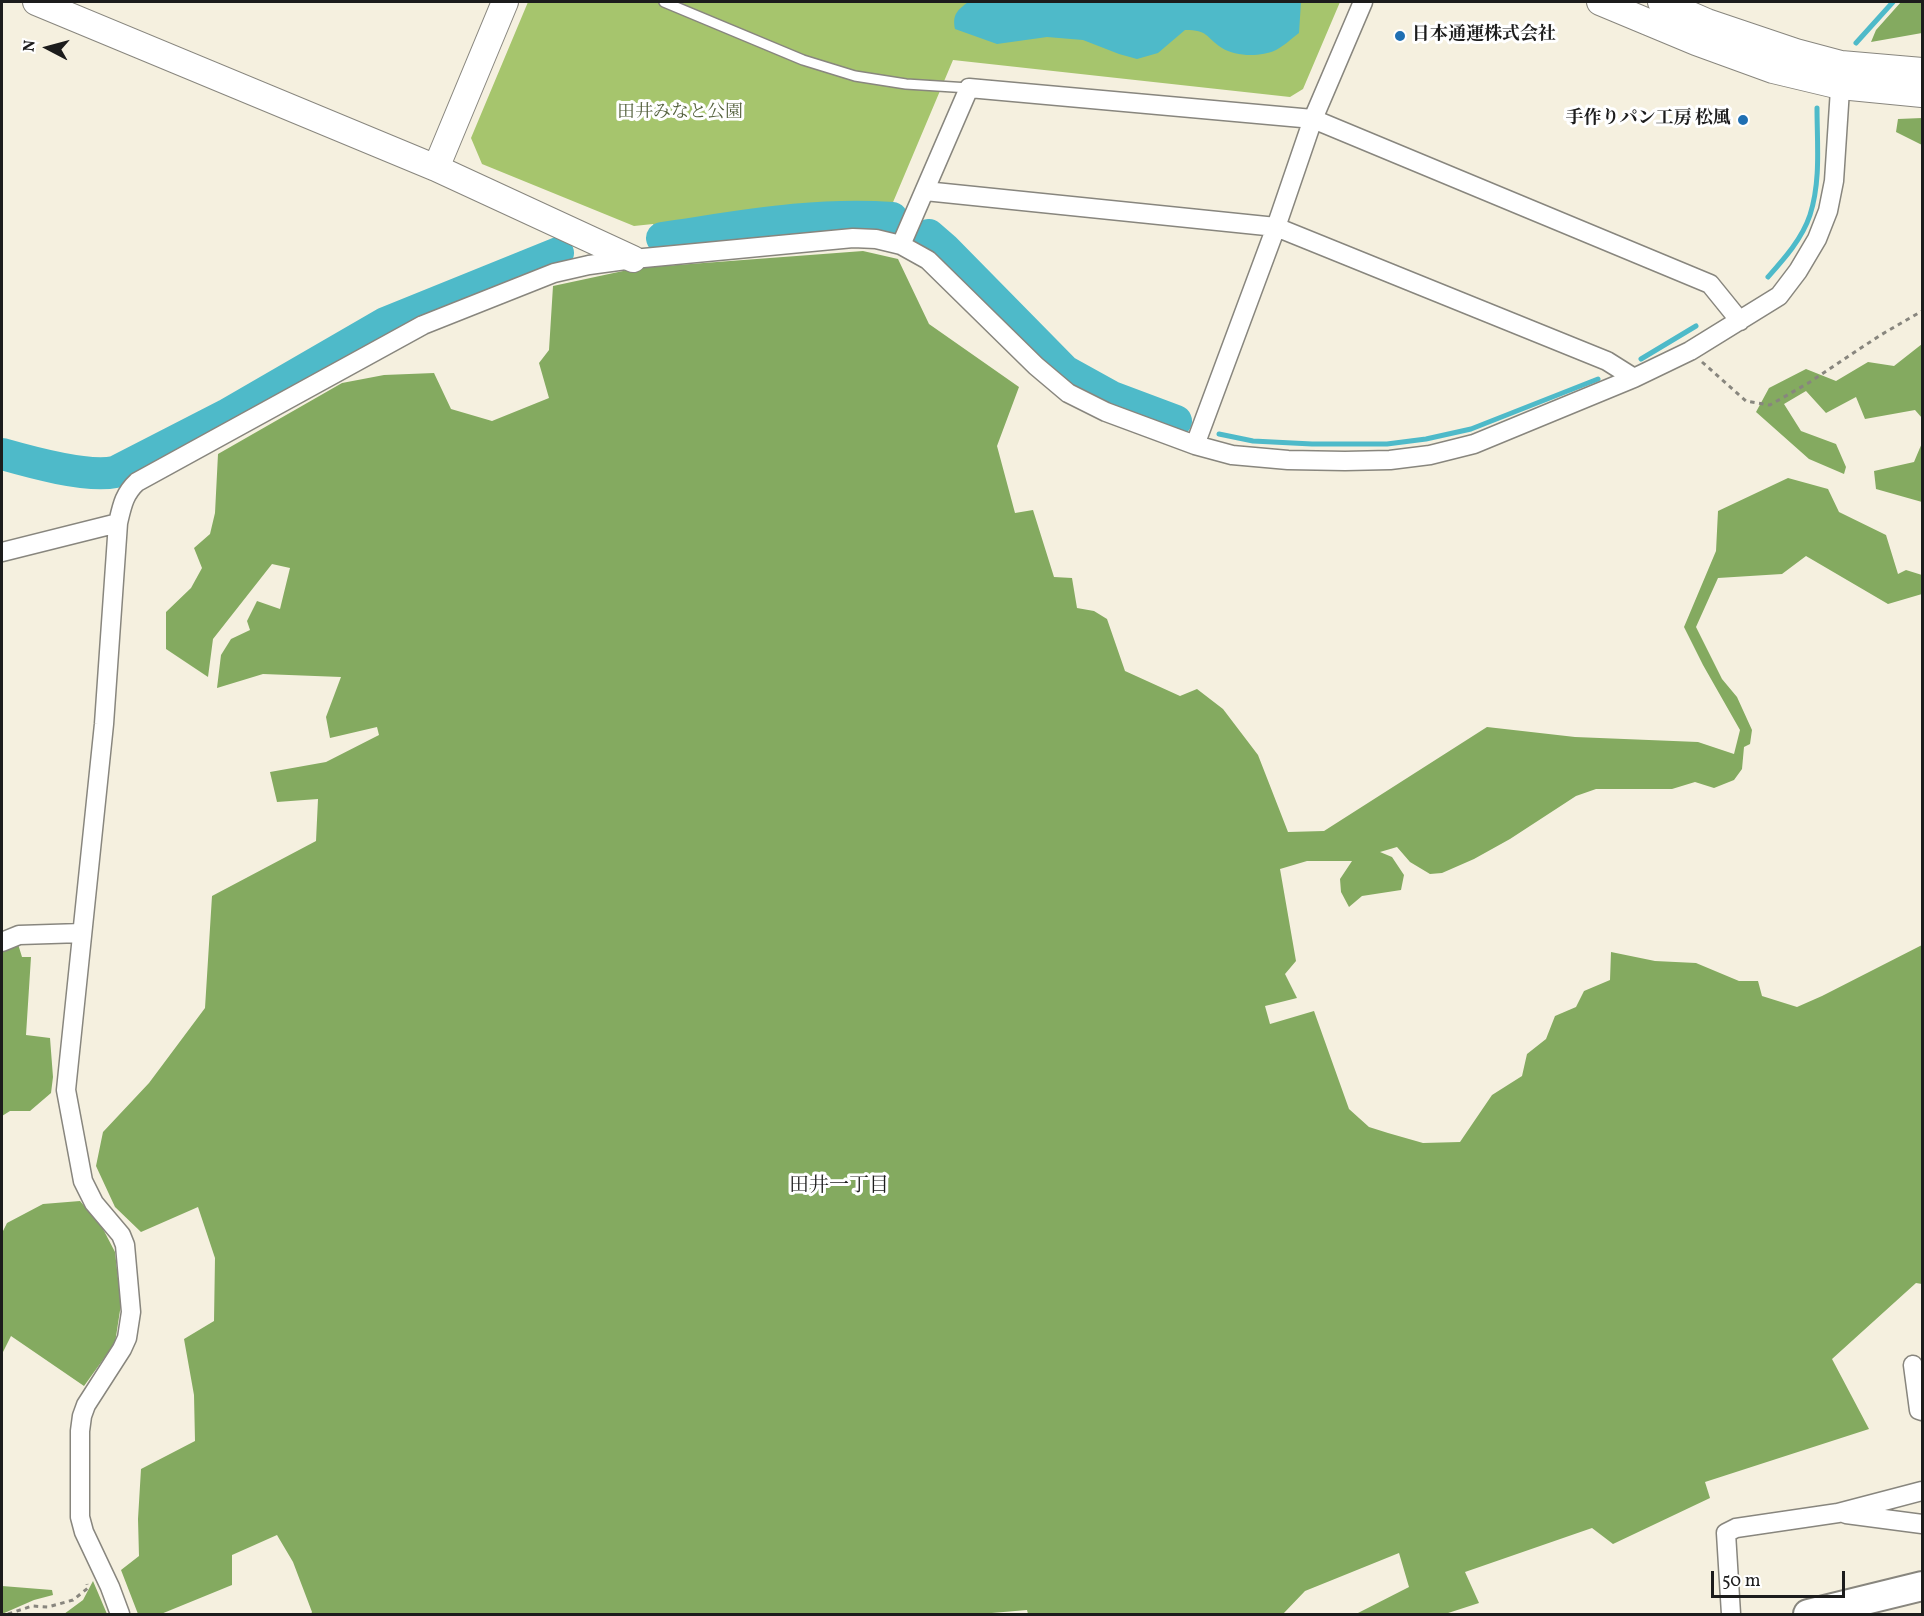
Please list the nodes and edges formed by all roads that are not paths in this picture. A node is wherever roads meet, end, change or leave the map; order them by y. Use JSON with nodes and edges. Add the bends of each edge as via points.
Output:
{"nodes":[{"id":1,"x":36,"y":2,"type":"edge"},
{"id":2,"x":505,"y":2,"type":"edge"},
{"id":3,"x":664,"y":2,"type":"edge"},
{"id":4,"x":1363,"y":2,"type":"edge"},
{"id":5,"x":1600,"y":2,"type":"edge"},
{"id":6,"x":1661,"y":2,"type":"edge"},
{"id":7,"x":1923,"y":71,"type":"edge"},
{"id":8,"x":1841,"y":75,"type":"junction"},
{"id":9,"x":969,"y":88,"type":"junction"},
{"id":10,"x":1923,"y":94,"type":"edge"},
{"id":11,"x":1313,"y":119,"type":"junction"},
{"id":12,"x":436,"y":168,"type":"junction"},
{"id":13,"x":925,"y":191,"type":"junction"},
{"id":14,"x":1276,"y":227,"type":"junction"},
{"id":15,"x":901,"y":245,"type":"junction"},
{"id":16,"x":633,"y":259,"type":"junction"},
{"id":17,"x":1740,"y":321,"type":"junction"},
{"id":18,"x":1634,"y":378,"type":"junction"},
{"id":19,"x":1195,"y":445,"type":"junction"},
{"id":20,"x":118,"y":523,"type":"junction"},
{"id":21,"x":2,"y":552,"type":"edge"},
{"id":22,"x":82,"y":933,"type":"junction"},
{"id":23,"x":2,"y":942,"type":"edge"},
{"id":24,"x":1913,"y":1365,"type":"dead end"},
{"id":25,"x":1923,"y":1411,"type":"edge"},
{"id":26,"x":1923,"y":1491,"type":"edge"},
{"id":27,"x":1838,"y":1513,"type":"junction"},
{"id":28,"x":1923,"y":1524,"type":"edge"},
{"id":29,"x":1923,"y":1586,"type":"edge"},
{"id":30,"x":120,"y":1614,"type":"edge"},
{"id":31,"x":1731,"y":1614,"type":"edge"},
{"id":32,"x":1808,"y":1614,"type":"edge"}],
"edges":[{"from":1,"to":12,"type":"street"},
{"from":2,"to":12,"type":"street"},
{"from":3,"to":9,"type":"lane","via":[[803,60],[855,76]]},
{"from":4,"to":11,"type":"street"},
{"from":5,"to":8,"type":"street","via":[[1773,70]]},
{"from":6,"to":8,"type":"street","via":[[1796,52]]},
{"from":7,"to":8,"type":"street"},
{"from":8,"to":10,"type":"street"},
{"from":8,"to":17,"type":"street","via":[[1834,181],[1817,239],[1779,296]]},
{"from":9,"to":11,"type":"street"},
{"from":9,"to":13,"type":"street"},
{"from":11,"to":14,"type":"street"},
{"from":11,"to":17,"type":"street","via":[[1710,284]]},
{"from":12,"to":16,"type":"street"},
{"from":13,"to":14,"type":"street"},
{"from":13,"to":15,"type":"street"},
{"from":14,"to":18,"type":"street","via":[[1607,361]]},
{"from":14,"to":19,"type":"street"},
{"from":15,"to":16,"type":"street","via":[[853,238]]},
{"from":15,"to":19,"type":"street","via":[[928,260],[1068,393]]},
{"from":16,"to":20,"type":"street","via":[[554,273],[423,325],[137,482],[123,500]]},
{"from":17,"to":18,"type":"street"},
{"from":18,"to":19,"type":"street","via":[[1474,444],[1430,455],[1390,460],[1288,460],[1232,455]]},
{"from":20,"to":21,"type":"street"},
{"from":20,"to":22,"type":"street","via":[[104,724]]},
{"from":22,"to":23,"type":"street","via":[[19,935]]},
{"from":22,"to":30,"type":"street","via":[[67,1102],[83,1181],[125,1245],[131,1312],[127,1338],[82,1416],[80,1517]]},
{"from":24,"to":25,"type":"street","via":[[1919,1410]]},
{"from":26,"to":27,"type":"street"},
{"from":27,"to":28,"type":"street"},
{"from":27,"to":31,"type":"street","via":[[1736,1528],[1726,1533]]},
{"from":29,"to":32,"type":"main road"}]}
